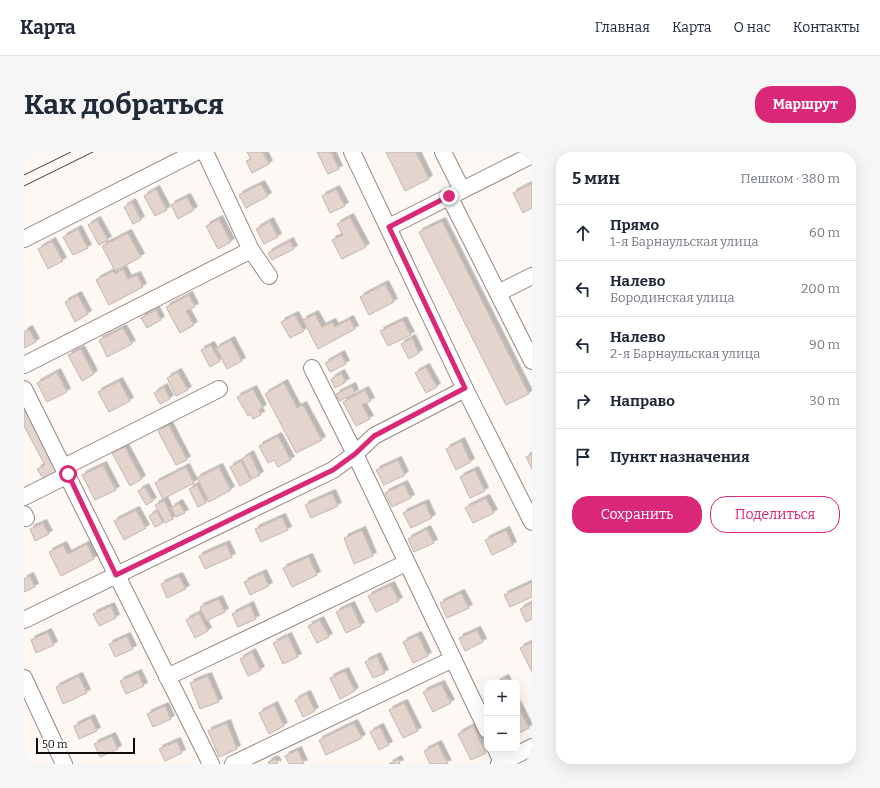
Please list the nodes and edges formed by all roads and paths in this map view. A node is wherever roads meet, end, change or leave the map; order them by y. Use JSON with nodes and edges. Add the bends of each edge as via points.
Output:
{"nodes":[{"id":1,"x":196,"y":152,"type":"edge"},
{"id":2,"x":205,"y":152,"type":"edge"},
{"id":3,"x":352,"y":152,"type":"edge"},
{"id":4,"x":443,"y":152,"type":"edge"},
{"id":5,"x":532,"y":155,"type":"edge"},
{"id":6,"x":456,"y":193,"type":"junction"},
{"id":7,"x":389,"y":227,"type":"junction"},
{"id":8,"x":24,"y":239,"type":"edge"},
{"id":9,"x":251,"y":250,"type":"junction"},
{"id":10,"x":270,"y":276,"type":"dead end"},
{"id":11,"x":532,"y":276,"type":"edge"},
{"id":12,"x":498,"y":293,"type":"junction"},
{"id":13,"x":532,"y":361,"type":"edge"},
{"id":14,"x":24,"y":365,"type":"edge"},
{"id":15,"x":312,"y":368,"type":"dead end"},
{"id":16,"x":465,"y":388,"type":"junction"},
{"id":17,"x":24,"y":389,"type":"edge"},
{"id":18,"x":219,"y":389,"type":"dead end"},
{"id":19,"x":355,"y":454,"type":"junction"},
{"id":20,"x":66,"y":471,"type":"junction"},
{"id":21,"x":24,"y":497,"type":"edge"},
{"id":22,"x":532,"y":522,"type":"edge"},
{"id":23,"x":406,"y":562,"type":"junction"},
{"id":24,"x":116,"y":575,"type":"junction"},
{"id":25,"x":24,"y":620,"type":"edge"},
{"id":26,"x":453,"y":659,"type":"junction"},
{"id":27,"x":166,"y":677,"type":"junction"},
{"id":28,"x":24,"y":678,"type":"edge"},
{"id":29,"x":484,"y":724,"type":"edge"},
{"id":30,"x":532,"y":747,"type":"edge"},
{"id":31,"x":499,"y":758,"type":"edge"},
{"id":32,"x":64,"y":764,"type":"edge"},
{"id":33,"x":211,"y":764,"type":"edge"},
{"id":34,"x":233,"y":764,"type":"edge"}],
"edges":[{"from":1,"to":8,"type":"street"},
{"from":2,"to":9,"type":"street"},
{"from":3,"to":7,"type":"street"},
{"from":4,"to":6,"type":"street"},
{"from":5,"to":6,"type":"street"},
{"from":6,"to":7,"type":"street"},
{"from":6,"to":12,"type":"street"},
{"from":7,"to":16,"type":"street"},
{"from":9,"to":10,"type":"street"},
{"from":9,"to":14,"type":"street"},
{"from":11,"to":12,"type":"street"},
{"from":12,"to":13,"type":"street"},
{"from":15,"to":19,"type":"street"},
{"from":16,"to":19,"type":"street","via":[[374,436]]},
{"from":16,"to":22,"type":"street"},
{"from":17,"to":20,"type":"street"},
{"from":18,"to":20,"type":"street"},
{"from":19,"to":23,"type":"street"},
{"from":19,"to":24,"type":"street","via":[[333,470]]},
{"from":20,"to":21,"type":"street"},
{"from":20,"to":24,"type":"street"},
{"from":23,"to":26,"type":"street"},
{"from":23,"to":27,"type":"street"},
{"from":24,"to":25,"type":"street"},
{"from":24,"to":27,"type":"street"},
{"from":26,"to":29,"type":"street"},
{"from":26,"to":34,"type":"street"},
{"from":27,"to":33,"type":"street"},
{"from":28,"to":32,"type":"street"},
{"from":30,"to":31,"type":"street"}]}
